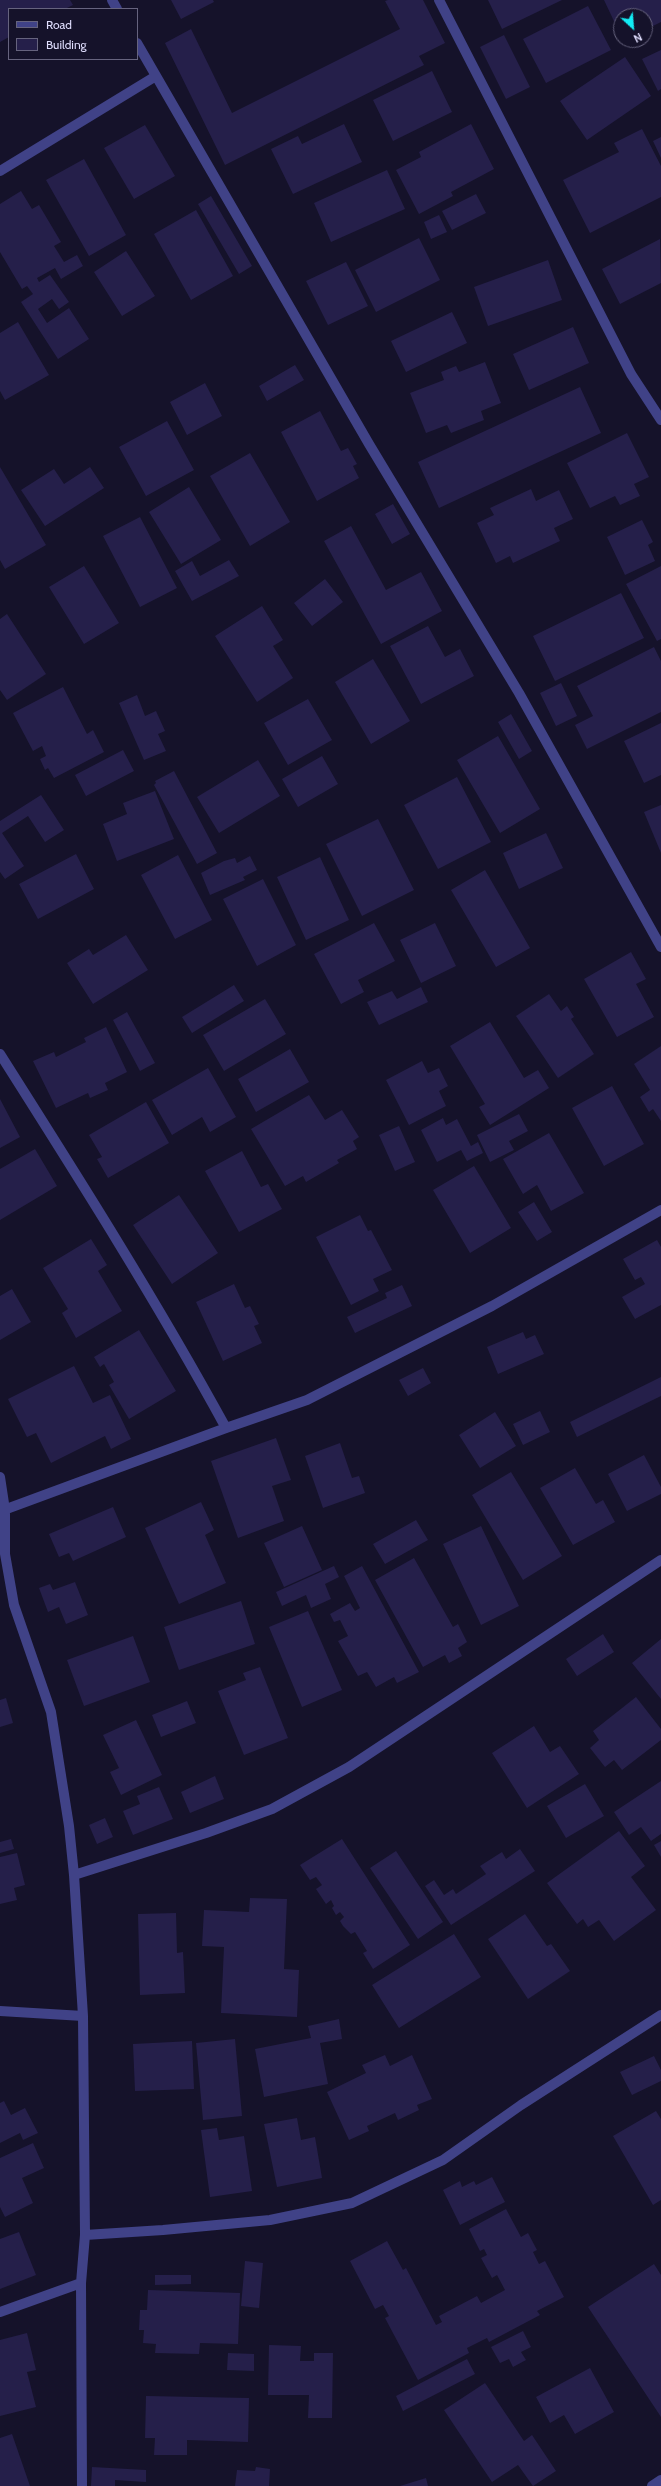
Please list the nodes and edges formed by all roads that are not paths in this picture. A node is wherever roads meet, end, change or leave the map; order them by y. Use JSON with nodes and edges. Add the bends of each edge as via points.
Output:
{"nodes":[{"id":1,"x":439,"y":0,"type":"edge"},
{"id":2,"x":138,"y":44,"type":"edge"},
{"id":3,"x":156,"y":76,"type":"junction"},
{"id":4,"x":0,"y":171,"type":"edge"},
{"id":5,"x":661,"y":420,"type":"edge"},
{"id":6,"x":661,"y":947,"type":"edge"},
{"id":7,"x":0,"y":1054,"type":"edge"},
{"id":8,"x":661,"y":1210,"type":"edge"},
{"id":9,"x":226,"y":1428,"type":"junction"},
{"id":10,"x":0,"y":1477,"type":"edge"},
{"id":11,"x":3,"y":1511,"type":"edge"},
{"id":12,"x":661,"y":1560,"type":"edge"},
{"id":13,"x":74,"y":1875,"type":"junction"},
{"id":14,"x":0,"y":2011,"type":"edge"},
{"id":15,"x":84,"y":2016,"type":"junction"},
{"id":16,"x":661,"y":2016,"type":"edge"},
{"id":17,"x":85,"y":2235,"type":"junction"},
{"id":18,"x":81,"y":2283,"type":"junction"},
{"id":19,"x":0,"y":2312,"type":"edge"},
{"id":20,"x":661,"y":2480,"type":"edge"},
{"id":21,"x":82,"y":2486,"type":"edge"},
{"id":22,"x":652,"y":2486,"type":"edge"}],
"edges":[{"from":1,"to":5,"type":"street","via":[[631,374]]},
{"from":2,"to":3,"type":"street"},
{"from":3,"to":4,"type":"street"},
{"from":3,"to":6,"type":"street","via":[[369,444],[518,693]]},
{"from":7,"to":9,"type":"street","via":[[178,1340]]},
{"from":8,"to":9,"type":"street","via":[[492,1306],[307,1400]]},
{"from":9,"to":11,"type":"street"},
{"from":10,"to":11,"type":"street"},
{"from":11,"to":13,"type":"street","via":[[5,1554],[14,1605],[51,1712]]},
{"from":12,"to":13,"type":"street","via":[[343,1771],[272,1809],[206,1834]]},
{"from":13,"to":15,"type":"street"},
{"from":14,"to":15,"type":"street"},
{"from":15,"to":17,"type":"street"},
{"from":16,"to":17,"type":"street","via":[[443,2160],[352,2203],[270,2220]]},
{"from":17,"to":18,"type":"street"},
{"from":18,"to":19,"type":"street"},
{"from":18,"to":21,"type":"street"},
{"from":20,"to":22,"type":"street"}]}
